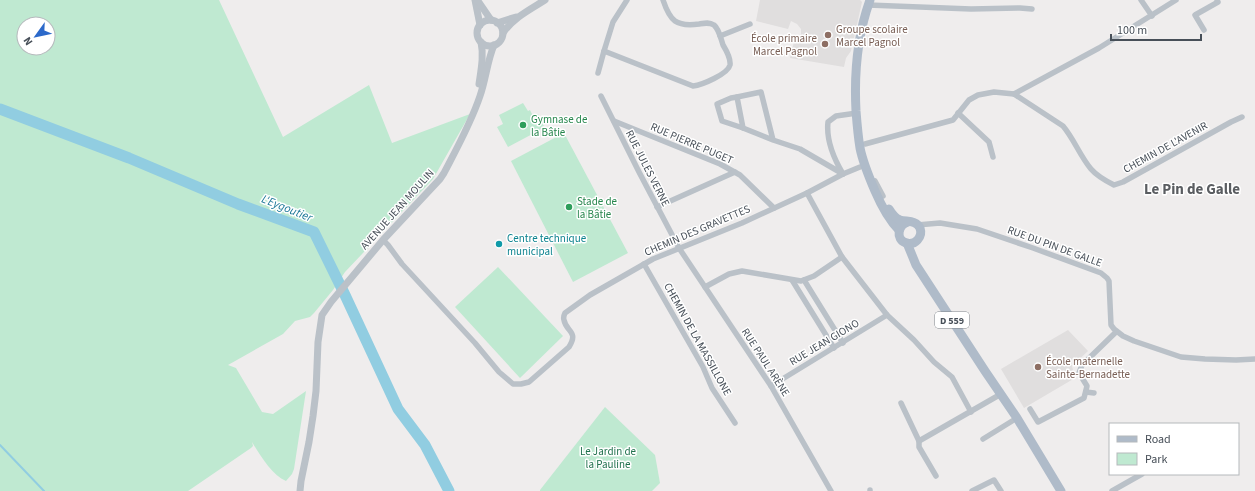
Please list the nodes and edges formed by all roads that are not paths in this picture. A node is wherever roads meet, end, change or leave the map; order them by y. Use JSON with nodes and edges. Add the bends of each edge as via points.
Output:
{"nodes":[{"id":1,"x":476,"y":0,"type":"edge"},
{"id":2,"x":545,"y":0,"type":"edge"},
{"id":3,"x":627,"y":0,"type":"edge"},
{"id":4,"x":663,"y":0,"type":"edge"},
{"id":5,"x":1141,"y":0,"type":"edge"},
{"id":6,"x":1176,"y":0,"type":"edge"},
{"id":7,"x":1217,"y":0,"type":"edge"},
{"id":8,"x":869,"y":3,"type":"edge"},
{"id":9,"x":1032,"y":9,"type":"dead end"},
{"id":10,"x":520,"y":16,"type":"junction"},
{"id":11,"x":1152,"y":16,"type":"junction"},
{"id":12,"x":494,"y":22,"type":"junction"},
{"id":13,"x":750,"y":24,"type":"dead end"},
{"id":14,"x":480,"y":25,"type":"junction"},
{"id":15,"x":1204,"y":30,"type":"dead end"},
{"id":16,"x":502,"y":33,"type":"junction"},
{"id":17,"x":720,"y":36,"type":"junction"},
{"id":18,"x":481,"y":42,"type":"junction"},
{"id":19,"x":494,"y":45,"type":"junction"},
{"id":20,"x":604,"y":51,"type":"junction"},
{"id":21,"x":598,"y":73,"type":"dead end"},
{"id":22,"x":855,"y":81,"type":"junction"},
{"id":23,"x":1014,"y":94,"type":"junction"},
{"id":24,"x":601,"y":96,"type":"dead end"},
{"id":25,"x":737,"y":97,"type":"junction"},
{"id":26,"x":475,"y":110,"type":"junction"},
{"id":27,"x":856,"y":113,"type":"junction"},
{"id":28,"x":958,"y":113,"type":"junction"},
{"id":29,"x":1242,"y":117,"type":"dead end"},
{"id":30,"x":614,"y":122,"type":"junction"},
{"id":31,"x":743,"y":128,"type":"junction"},
{"id":32,"x":773,"y":140,"type":"junction"},
{"id":33,"x":865,"y":144,"type":"junction"},
{"id":34,"x":993,"y":157,"type":"dead end"},
{"id":35,"x":865,"y":165,"type":"junction"},
{"id":36,"x":735,"y":172,"type":"junction"},
{"id":37,"x":842,"y":174,"type":"junction"},
{"id":38,"x":807,"y":193,"type":"junction"},
{"id":39,"x":882,"y":196,"type":"junction"},
{"id":40,"x":657,"y":207,"type":"junction"},
{"id":41,"x":774,"y":208,"type":"junction"},
{"id":42,"x":908,"y":222,"type":"junction"},
{"id":43,"x":940,"y":223,"type":"junction"},
{"id":44,"x":917,"y":225,"type":"junction"},
{"id":45,"x":899,"y":230,"type":"junction"},
{"id":46,"x":919,"y":237,"type":"junction"},
{"id":47,"x":383,"y":240,"type":"junction"},
{"id":48,"x":907,"y":243,"type":"junction"},
{"id":49,"x":679,"y":248,"type":"junction"},
{"id":50,"x":842,"y":257,"type":"junction"},
{"id":51,"x":644,"y":264,"type":"junction"},
{"id":52,"x":792,"y":280,"type":"junction"},
{"id":53,"x":804,"y":280,"type":"junction"},
{"id":54,"x":705,"y":287,"type":"junction"},
{"id":55,"x":887,"y":315,"type":"junction"},
{"id":56,"x":1116,"y":332,"type":"junction"},
{"id":57,"x":843,"y":343,"type":"junction"},
{"id":58,"x":834,"y":348,"type":"junction"},
{"id":59,"x":1255,"y":359,"type":"edge"},
{"id":60,"x":771,"y":386,"type":"junction"},
{"id":61,"x":1086,"y":392,"type":"junction"},
{"id":62,"x":1094,"y":393,"type":"dead end"},
{"id":63,"x":1001,"y":394,"type":"junction"},
{"id":64,"x":901,"y":404,"type":"dead end"},
{"id":65,"x":1030,"y":409,"type":"dead end"},
{"id":66,"x":971,"y":412,"type":"junction"},
{"id":67,"x":1017,"y":418,"type":"junction"},
{"id":68,"x":736,"y":423,"type":"dead end"},
{"id":69,"x":983,"y":439,"type":"dead end"},
{"id":70,"x":919,"y":441,"type":"junction"},
{"id":71,"x":1140,"y":475,"type":"edge"},
{"id":72,"x":936,"y":476,"type":"dead end"},
{"id":73,"x":300,"y":491,"type":"edge"},
{"id":74,"x":832,"y":491,"type":"edge"},
{"id":75,"x":972,"y":491,"type":"edge"},
{"id":76,"x":1001,"y":491,"type":"edge"},
{"id":77,"x":1061,"y":491,"type":"edge"},
{"id":78,"x":1112,"y":491,"type":"edge"}],
"edges":[{"from":1,"to":12,"type":"street"},
{"from":1,"to":14,"type":"street"},
{"from":2,"to":10,"type":"street"},
{"from":3,"to":20,"type":"street","via":[[613,22]]},
{"from":4,"to":17,"type":"street","via":[[668,13],[675,21],[686,25],[709,23],[715,26]]},
{"from":5,"to":11,"type":"street"},
{"from":6,"to":11,"type":"street"},
{"from":7,"to":15,"type":"street","via":[[1218,2],[1195,15]]},
{"from":8,"to":9,"type":"street","via":[[971,9]]},
{"from":8,"to":22,"type":"main road","via":[[856,57]]},
{"from":10,"to":12,"type":"street"},
{"from":10,"to":16,"type":"street"},
{"from":11,"to":23,"type":"street"},
{"from":12,"to":14,"type":"street","via":[[485,21]]},
{"from":12,"to":16,"type":"street","via":[[501,27]]},
{"from":13,"to":17,"type":"street"},
{"from":14,"to":18,"type":"street","via":[[477,34]]},
{"from":16,"to":19,"type":"street","via":[[501,40]]},
{"from":17,"to":20,"type":"street","via":[[730,66],[726,71],[694,86]]},
{"from":18,"to":19,"type":"street","via":[[487,46]]},
{"from":18,"to":26,"type":"street","name":"AVENUE JEAN MOULIN","via":[[482,63]]},
{"from":19,"to":26,"type":"street","name":"AVENUE JEAN MOULIN"},
{"from":20,"to":21,"type":"street"},
{"from":22,"to":27,"type":"main road"},
{"from":22,"to":33,"type":"main road"},
{"from":23,"to":28,"type":"street","via":[[994,92],[978,95],[969,100]]},
{"from":23,"to":29,"type":"street","name":"CHEMIN DE L'AVENIR","via":[[1063,126],[1092,170],[1114,185]]},
{"from":24,"to":30,"type":"street","name":"RUE JULES VERNE"},
{"from":25,"to":31,"type":"street"},
{"from":25,"to":31,"type":"street","via":[[717,104],[722,121]]},
{"from":25,"to":32,"type":"street","via":[[761,92]]},
{"from":26,"to":47,"type":"street","name":"AVENUE JEAN MOULIN","via":[[440,179]]},
{"from":27,"to":35,"type":"main road","via":[[857,131]]},
{"from":27,"to":37,"type":"street","via":[[836,116],[828,122],[827,131],[831,147]]},
{"from":28,"to":33,"type":"street","via":[[953,120]]},
{"from":28,"to":34,"type":"street","via":[[989,142]]},
{"from":30,"to":36,"type":"street","name":"RUE PIERRE PUGET"},
{"from":30,"to":40,"type":"street","name":"RUE JULES VERNE"},
{"from":31,"to":32,"type":"street"},
{"from":32,"to":37,"type":"street","via":[[800,149]]},
{"from":33,"to":39,"type":"main road"},
{"from":35,"to":37,"type":"street","name":"CHEMIN DES GRAVETTES"},
{"from":35,"to":39,"type":"street"},
{"from":35,"to":45,"type":"main road","via":[[878,197]]},
{"from":36,"to":40,"type":"street"},
{"from":36,"to":41,"type":"street","name":"RUE PIERRE PUGET"},
{"from":37,"to":38,"type":"street","name":"CHEMIN DES GRAVETTES"},
{"from":38,"to":41,"type":"street","name":"CHEMIN DES GRAVETTES"},
{"from":38,"to":50,"type":"street"},
{"from":39,"to":42,"type":"main road","via":[[892,214]]},
{"from":40,"to":49,"type":"street","name":"RUE JULES VERNE"},
{"from":41,"to":49,"type":"street","name":"CHEMIN DES GRAVETTES"},
{"from":42,"to":44,"type":"main road"},
{"from":42,"to":45,"type":"main road"},
{"from":43,"to":44,"type":"street","name":"RUE DU PIN DE GALLE"},
{"from":43,"to":46,"type":"street","via":[[925,229]]},
{"from":43,"to":56,"type":"street","name":"RUE DU PIN DE GALLE","via":[[977,229],[1105,275],[1110,286],[1111,325]]},
{"from":44,"to":46,"type":"main road","via":[[920,230]]},
{"from":45,"to":48,"type":"main road","via":[[900,237]]},
{"from":46,"to":48,"type":"main road","via":[[911,244]]},
{"from":46,"to":63,"type":"main road","number":"D 559","via":[[918,258],[924,271],[989,368]]},
{"from":47,"to":51,"type":"street","name":"CHEMIN DES GRAVETTES","via":[[513,384],[529,382],[568,347],[573,336],[564,320],[565,313],[590,295]]},
{"from":47,"to":73,"type":"street","name":"AVENUE JEAN MOULIN","via":[[326,308],[320,321],[313,416]]},
{"from":48,"to":63,"type":"main road","number":"D 559","via":[[916,265]]},
{"from":49,"to":51,"type":"street","name":"CHEMIN DES GRAVETTES"},
{"from":49,"to":54,"type":"street","name":"RUE PAUL ARÈNE"},
{"from":50,"to":53,"type":"street"},
{"from":50,"to":55,"type":"street"},
{"from":51,"to":68,"type":"street","name":"CHEMIN DE LA MASSILLONE","via":[[703,367],[712,388]]},
{"from":52,"to":53,"type":"street"},
{"from":52,"to":54,"type":"street","via":[[742,272],[729,274]]},
{"from":52,"to":58,"type":"street"},
{"from":53,"to":57,"type":"street"},
{"from":54,"to":60,"type":"street","name":"RUE PAUL ARÈNE"},
{"from":55,"to":57,"type":"street","name":"RUE JEAN GIONO"},
{"from":55,"to":66,"type":"street","via":[[952,377]]},
{"from":56,"to":59,"type":"street","via":[[1181,357]]},
{"from":56,"to":61,"type":"street","via":[[1082,365],[1080,373],[1087,386]]},
{"from":57,"to":58,"type":"street","name":"RUE JEAN GIONO"},
{"from":58,"to":60,"type":"street","name":"RUE JEAN GIONO"},
{"from":60,"to":74,"type":"street","name":"RUE PAUL ARÈNE"},
{"from":61,"to":62,"type":"street"},
{"from":61,"to":65,"type":"street","via":[[1084,398],[1038,422]]},
{"from":63,"to":66,"type":"street"},
{"from":63,"to":67,"type":"main road","number":"D 559"},
{"from":64,"to":70,"type":"street"},
{"from":66,"to":70,"type":"street"},
{"from":67,"to":69,"type":"street"},
{"from":67,"to":77,"type":"main road","number":"D 559"},
{"from":70,"to":72,"type":"street","via":[[919,447]]},
{"from":71,"to":78,"type":"street"},
{"from":75,"to":76,"type":"street","via":[[994,480]]}]}
